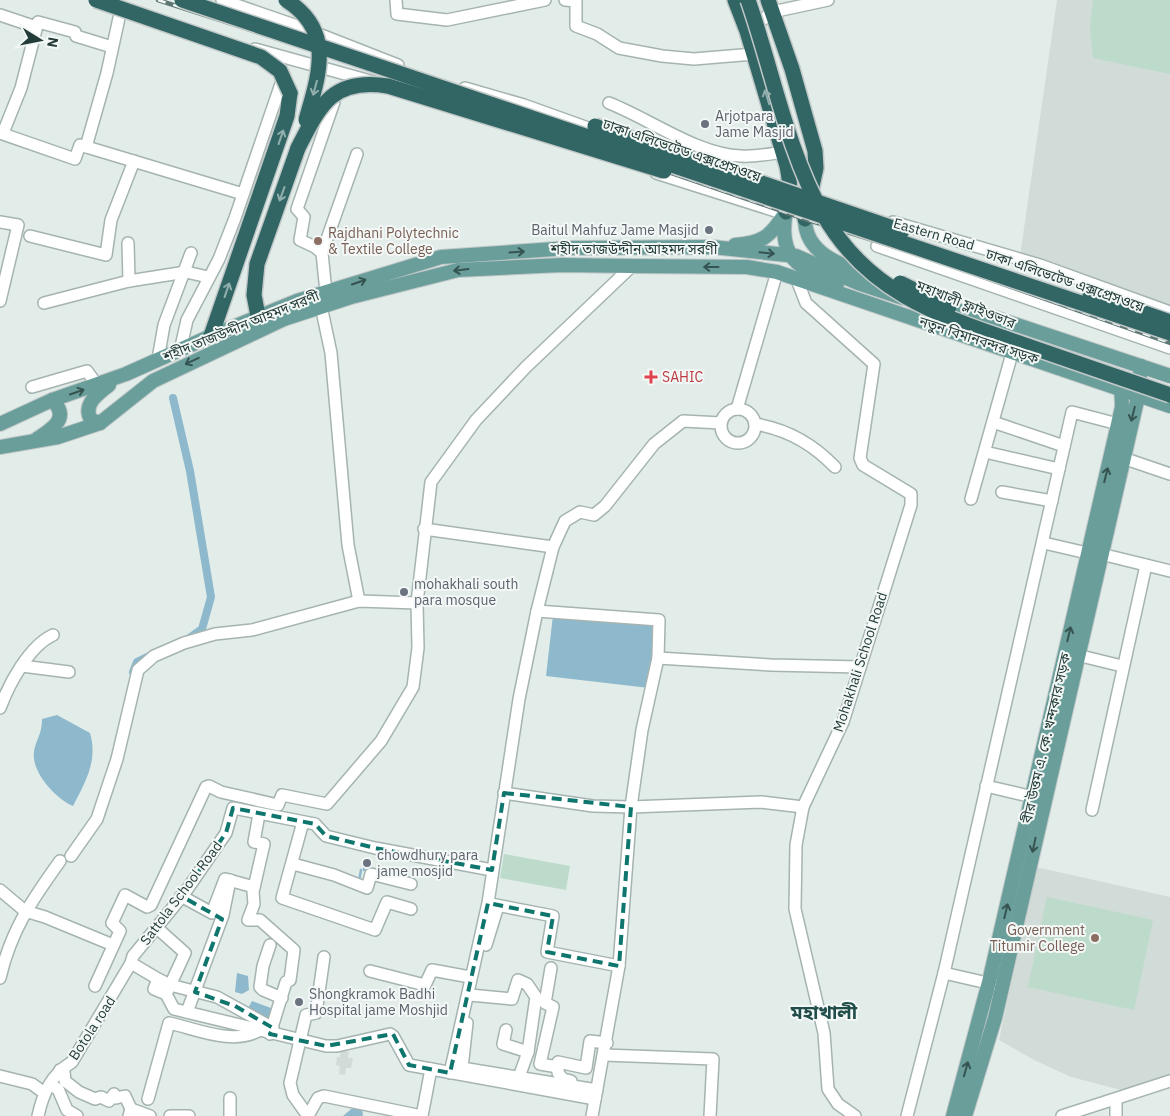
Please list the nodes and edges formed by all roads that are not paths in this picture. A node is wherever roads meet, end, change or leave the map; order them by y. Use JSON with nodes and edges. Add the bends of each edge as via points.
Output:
{"nodes":[{"id":1,"x":96,"y":0,"type":"edge"},
{"id":2,"x":101,"y":0,"type":"edge"},
{"id":3,"x":182,"y":0,"type":"edge"},
{"id":4,"x":214,"y":0,"type":"edge"},
{"id":5,"x":222,"y":0,"type":"edge"},
{"id":6,"x":286,"y":0,"type":"edge"},
{"id":7,"x":305,"y":0,"type":"edge"},
{"id":8,"x":396,"y":0,"type":"edge"},
{"id":9,"x":544,"y":0,"type":"edge"},
{"id":10,"x":564,"y":0,"type":"edge"},
{"id":11,"x":576,"y":0,"type":"edge"},
{"id":12,"x":735,"y":0,"type":"edge"},
{"id":13,"x":748,"y":0,"type":"edge"},
{"id":14,"x":758,"y":0,"type":"edge"},
{"id":15,"x":828,"y":0,"type":"edge"},
{"id":16,"x":770,"y":6,"type":"edge"},
{"id":17,"x":301,"y":12,"type":"dead end"},
{"id":18,"x":0,"y":15,"type":"edge"},
{"id":19,"x":119,"y":18,"type":"dead end"},
{"id":20,"x":36,"y":27,"type":"junction"},
{"id":21,"x":747,"y":32,"type":"junction"},
{"id":22,"x":112,"y":47,"type":"junction"},
{"id":23,"x":754,"y":54,"type":"junction"},
{"id":24,"x":289,"y":60,"type":"junction"},
{"id":25,"x":334,"y":102,"type":"dead end"},
{"id":26,"x":609,"y":103,"type":"dead end"},
{"id":27,"x":2,"y":133,"type":"edge"},
{"id":28,"x":86,"y":147,"type":"junction"},
{"id":29,"x":298,"y":148,"type":"junction"},
{"id":30,"x":783,"y":152,"type":"junction"},
{"id":31,"x":357,"y":154,"type":"dead end"},
{"id":32,"x":134,"y":161,"type":"junction"},
{"id":33,"x":714,"y":179,"type":"junction"},
{"id":34,"x":243,"y":194,"type":"junction"},
{"id":35,"x":808,"y":203,"type":"junction"},
{"id":36,"x":787,"y":209,"type":"junction"},
{"id":37,"x":805,"y":218,"type":"joint"},
{"id":38,"x":0,"y":222,"type":"edge"},
{"id":39,"x":30,"y":236,"type":"dead end"},
{"id":40,"x":128,"y":243,"type":"dead end"},
{"id":41,"x":876,"y":246,"type":"dead end"},
{"id":42,"x":712,"y":247,"type":"junction"},
{"id":43,"x":191,"y":253,"type":"dead end"},
{"id":44,"x":322,"y":253,"type":"junction"},
{"id":45,"x":789,"y":255,"type":"junction"},
{"id":46,"x":632,"y":266,"type":"junction"},
{"id":47,"x":186,"y":272,"type":"junction"},
{"id":48,"x":787,"y":276,"type":"junction"},
{"id":49,"x":208,"y":277,"type":"junction"},
{"id":50,"x":129,"y":281,"type":"junction"},
{"id":51,"x":326,"y":292,"type":"junction"},
{"id":52,"x":0,"y":300,"type":"edge"},
{"id":53,"x":44,"y":303,"type":"dead end"},
{"id":54,"x":320,"y":306,"type":"junction"},
{"id":55,"x":1170,"y":312,"type":"edge"},
{"id":56,"x":258,"y":316,"type":"junction"},
{"id":57,"x":993,"y":317,"type":"junction"},
{"id":58,"x":925,"y":322,"type":"junction"},
{"id":59,"x":1170,"y":322,"type":"edge"},
{"id":60,"x":1170,"y":333,"type":"edge"},
{"id":61,"x":211,"y":336,"type":"junction"},
{"id":62,"x":1170,"y":348,"type":"edge"},
{"id":63,"x":1013,"y":350,"type":"junction"},
{"id":64,"x":180,"y":351,"type":"junction"},
{"id":65,"x":1119,"y":358,"type":"junction"},
{"id":66,"x":158,"y":359,"type":"junction"},
{"id":67,"x":1141,"y":366,"type":"junction"},
{"id":68,"x":126,"y":374,"type":"junction"},
{"id":69,"x":1170,"y":376,"type":"edge"},
{"id":70,"x":97,"y":385,"type":"junction"},
{"id":71,"x":1170,"y":385,"type":"edge"},
{"id":72,"x":32,"y":387,"type":"dead end"},
{"id":73,"x":1122,"y":389,"type":"junction"},
{"id":74,"x":1138,"y":395,"type":"junction"},
{"id":75,"x":1170,"y":395,"type":"edge"},
{"id":76,"x":52,"y":400,"type":"junction"},
{"id":77,"x":1170,"y":406,"type":"edge"},
{"id":78,"x":737,"y":409,"type":"junction"},
{"id":79,"x":993,"y":422,"type":"junction"},
{"id":80,"x":100,"y":423,"type":"junction"},
{"id":81,"x":721,"y":423,"type":"junction"},
{"id":82,"x":0,"y":424,"type":"edge"},
{"id":83,"x":755,"y":424,"type":"junction"},
{"id":84,"x":1118,"y":424,"type":"junction"},
{"id":85,"x":31,"y":443,"type":"junction"},
{"id":86,"x":1064,"y":446,"type":"junction"},
{"id":87,"x":0,"y":447,"type":"edge"},
{"id":88,"x":985,"y":452,"type":"junction"},
{"id":89,"x":1123,"y":458,"type":"junction"},
{"id":90,"x":834,"y":468,"type":"dead end"},
{"id":91,"x":1059,"y":470,"type":"junction"},
{"id":92,"x":1170,"y":474,"type":"edge"},
{"id":93,"x":1002,"y":492,"type":"dead end"},
{"id":94,"x":971,"y":499,"type":"dead end"},
{"id":95,"x":1052,"y":500,"type":"junction"},
{"id":96,"x":424,"y":529,"type":"junction"},
{"id":97,"x":1044,"y":543,"type":"junction"},
{"id":98,"x":553,"y":547,"type":"junction"},
{"id":99,"x":1094,"y":553,"type":"junction"},
{"id":100,"x":1146,"y":565,"type":"junction"},
{"id":101,"x":1170,"y":572,"type":"edge"},
{"id":102,"x":359,"y":601,"type":"junction"},
{"id":103,"x":417,"y":602,"type":"junction"},
{"id":104,"x":537,"y":611,"type":"junction"},
{"id":105,"x":53,"y":635,"type":"dead end"},
{"id":106,"x":1077,"y":655,"type":"junction"},
{"id":107,"x":658,"y":658,"type":"junction"},
{"id":108,"x":22,"y":666,"type":"junction"},
{"id":109,"x":1122,"y":666,"type":"junction"},
{"id":110,"x":860,"y":667,"type":"junction"},
{"id":111,"x":69,"y":672,"type":"dead end"},
{"id":112,"x":0,"y":708,"type":"edge"},
{"id":113,"x":986,"y":786,"type":"junction"},
{"id":114,"x":504,"y":793,"type":"junction"},
{"id":115,"x":1033,"y":797,"type":"junction"},
{"id":116,"x":631,"y":807,"type":"junction"},
{"id":117,"x":803,"y":807,"type":"junction"},
{"id":118,"x":1092,"y":810,"type":"dead end"},
{"id":119,"x":259,"y":814,"type":"junction"},
{"id":120,"x":303,"y":822,"type":"junction"},
{"id":121,"x":293,"y":864,"type":"junction"},
{"id":122,"x":492,"y":870,"type":"junction"},
{"id":123,"x":230,"y":880,"type":"junction"},
{"id":124,"x":411,"y":884,"type":"dead end"},
{"id":125,"x":254,"y":887,"type":"junction"},
{"id":126,"x":0,"y":890,"type":"edge"},
{"id":127,"x":181,"y":896,"type":"junction"},
{"id":128,"x":493,"y":904,"type":"junction"},
{"id":129,"x":411,"y":909,"type":"dead end"},
{"id":130,"x":25,"y":911,"type":"junction"},
{"id":131,"x":157,"y":928,"type":"junction"},
{"id":132,"x":113,"y":945,"type":"junction"},
{"id":133,"x":270,"y":945,"type":"dead end"},
{"id":134,"x":185,"y":953,"type":"junction"},
{"id":135,"x":324,"y":957,"type":"dead end"},
{"id":136,"x":206,"y":962,"type":"junction"},
{"id":137,"x":131,"y":963,"type":"junction"},
{"id":138,"x":619,"y":966,"type":"junction"},
{"id":139,"x":551,"y":968,"type":"dead end"},
{"id":140,"x":370,"y":971,"type":"dead end"},
{"id":141,"x":944,"y":973,"type":"junction"},
{"id":142,"x":0,"y":978,"type":"edge"},
{"id":143,"x":470,"y":978,"type":"junction"},
{"id":144,"x":996,"y":985,"type":"junction"},
{"id":145,"x":95,"y":986,"type":"dead end"},
{"id":146,"x":168,"y":990,"type":"junction"},
{"id":147,"x":194,"y":992,"type":"junction"},
{"id":148,"x":470,"y":995,"type":"junction"},
{"id":149,"x":282,"y":998,"type":"junction"},
{"id":150,"x":187,"y":1012,"type":"junction"},
{"id":151,"x":268,"y":1030,"type":"junction"},
{"id":152,"x":506,"y":1030,"type":"dead end"},
{"id":153,"x":301,"y":1039,"type":"junction"},
{"id":154,"x":607,"y":1042,"type":"junction"},
{"id":155,"x":528,"y":1052,"type":"junction"},
{"id":156,"x":604,"y":1056,"type":"junction"},
{"id":157,"x":556,"y":1067,"type":"junction"},
{"id":158,"x":431,"y":1069,"type":"junction"},
{"id":159,"x":60,"y":1070,"type":"junction"},
{"id":160,"x":450,"y":1073,"type":"junction"},
{"id":161,"x":0,"y":1076,"type":"edge"},
{"id":162,"x":519,"y":1077,"type":"junction"},
{"id":163,"x":572,"y":1081,"type":"dead end"},
{"id":164,"x":1170,"y":1081,"type":"edge"},
{"id":165,"x":47,"y":1089,"type":"junction"},
{"id":166,"x":596,"y":1094,"type":"junction"},
{"id":167,"x":230,"y":1098,"type":"dead end"},
{"id":168,"x":148,"y":1099,"type":"dead end"},
{"id":169,"x":1116,"y":1100,"type":"junction"},
{"id":170,"x":130,"y":1113,"type":"edge"},
{"id":171,"x":308,"y":1115,"type":"edge"},
{"id":172,"x":38,"y":1116,"type":"edge"},
{"id":173,"x":77,"y":1116,"type":"edge"},
{"id":174,"x":150,"y":1116,"type":"edge"},
{"id":175,"x":170,"y":1116,"type":"edge"},
{"id":176,"x":188,"y":1116,"type":"edge"},
{"id":177,"x":230,"y":1116,"type":"edge"},
{"id":178,"x":422,"y":1116,"type":"edge"},
{"id":179,"x":592,"y":1116,"type":"edge"},
{"id":180,"x":710,"y":1116,"type":"edge"},
{"id":181,"x":855,"y":1116,"type":"edge"},
{"id":182,"x":907,"y":1116,"type":"edge"},
{"id":183,"x":953,"y":1116,"type":"edge"},
{"id":184,"x":965,"y":1116,"type":"edge"},
{"id":185,"x":1062,"y":1116,"type":"edge"},
{"id":186,"x":1116,"y":1116,"type":"edge"}],
"edges":[{"from":61,"to":1,"type":"highway","one_way":true,"bridge":true,"via":[[287,116],[290,93],[286,80],[275,65],[262,57]]},
{"from":2,"to":24,"type":"street"},
{"from":3,"to":33,"type":"highway","name":"ঢাকা এলিভেটেড এক্সপ্রেসওয়ে","bridge":true},
{"from":4,"to":59,"type":"highway","name":"ঢাকা এলিভেটেড এক্সপ্রেসওয়ে","bridge":true,"via":[[700,161]]},
{"from":5,"to":36,"type":"street","via":[[437,80],[524,105]]},
{"from":6,"to":29,"type":"highway","one_way":true,"bridge":true,"via":[[310,24],[320,54],[318,76]]},
{"from":7,"to":17,"type":"street"},
{"from":8,"to":9,"type":"street","via":[[397,14],[447,20]]},
{"from":10,"to":11,"type":"street"},
{"from":11,"to":23,"type":"street","via":[[576,26],[619,48],[694,59]]},
{"from":12,"to":21,"type":"highway"},
{"from":13,"to":75,"type":"highway","name":"মহাখালী ফ্লাইওভার","bridge":true,"via":[[798,158],[815,199],[834,230],[879,278],[921,306]]},
{"from":14,"to":71,"type":"highway","name":"মহাখালী ফ্লাইওভার","bridge":true,"via":[[818,185],[850,234],[878,265],[902,284],[951,308]]},
{"from":15,"to":16,"type":"street"},
{"from":16,"to":21,"type":"street"},
{"from":16,"to":35,"type":"highway","via":[[815,151],[816,168]]},
{"from":18,"to":20,"type":"street"},
{"from":19,"to":22,"type":"street"},
{"from":20,"to":22,"type":"street","via":[[38,22],[66,29],[75,32],[76,36]]},
{"from":20,"to":27,"type":"street","via":[[21,88]]},
{"from":21,"to":23,"type":"highway"},
{"from":22,"to":28,"type":"street"},
{"from":30,"to":23,"type":"highway","one_way":true},
{"from":24,"to":34,"type":"street"},
{"from":24,"to":36,"type":"street","via":[[356,76]]},
{"from":25,"to":44,"type":"street","via":[[297,208],[304,217],[300,240]]},
{"from":26,"to":30,"type":"street","via":[[703,149],[740,156]]},
{"from":27,"to":28,"type":"street","via":[[75,159],[80,145]]},
{"from":28,"to":32,"type":"street"},
{"from":29,"to":33,"type":"highway","bridge":true,"via":[[313,117],[329,97],[351,86],[378,84],[648,167]]},
{"from":29,"to":56,"type":"highway","one_way":true,"via":[[257,264],[254,295]]},
{"from":30,"to":36,"type":"highway","via":[[790,181]]},
{"from":31,"to":44,"type":"street"},
{"from":32,"to":34,"type":"street"},
{"from":32,"to":39,"type":"street","via":[[111,220],[106,255]]},
{"from":33,"to":60,"type":"highway","name":"ঢাকা এলিভেটেড এক্সপ্রেসওয়ে","bridge":true},
{"from":34,"to":49,"type":"street","via":[[219,259]]},
{"from":35,"to":37,"type":"highway"},
{"from":35,"to":55,"type":"street","name":"Eastern Road","via":[[905,225],[1040,265]]},
{"from":36,"to":42,"type":"main road","via":[[769,235],[762,239],[747,244]]},
{"from":36,"to":45,"type":"main road","via":[[784,234]]},
{"from":37,"to":57,"type":"main road","via":[[808,237],[824,256],[893,286]]},
{"from":38,"to":52,"type":"street","via":[[18,225]]},
{"from":40,"to":50,"type":"street"},
{"from":41,"to":62,"type":"street"},
{"from":42,"to":45,"type":"main road","name":"শহীদ তাজউদ্দীন আহমদ সরণী","one_way":true},
{"from":51,"to":42,"type":"main road","name":"শহীদ তাজউদ্দীন আহমদ সরণী","one_way":true,"via":[[441,257],[569,248]]},
{"from":43,"to":47,"type":"street"},
{"from":44,"to":51,"type":"street"},
{"from":45,"to":57,"type":"main road","name":"শহীদ তাজউদ্দীন আহমদ সরণী","via":[[891,295]]},
{"from":45,"to":58,"type":"main road","via":[[808,272],[905,310]]},
{"from":48,"to":46,"type":"main road","name":"শহীদ তাজউদ্দীন আহমদ সরণী","one_way":true,"via":[[747,267]]},
{"from":46,"to":54,"type":"main road","name":"শহীদ তাজউদ্দীন আহমদ সরণী","one_way":true,"via":[[562,265],[458,270]]},
{"from":46,"to":96,"type":"street","via":[[526,366],[476,420],[431,482]]},
{"from":47,"to":49,"type":"street"},
{"from":47,"to":50,"type":"street"},
{"from":47,"to":66,"type":"street","via":[[164,325]]},
{"from":48,"to":58,"type":"main road","name":"নতুন বিমানবন্দর সড়ক"},
{"from":48,"to":78,"type":"street"},
{"from":48,"to":110,"type":"street","name":"Mohakhali School Road","via":[[806,303],[874,364],[860,458],[863,465],[911,494],[911,506]]},
{"from":49,"to":64,"type":"street","via":[[187,320]]},
{"from":50,"to":53,"type":"street"},
{"from":51,"to":56,"type":"main road","name":"শহীদ তাজউদ্দীন আহমদ সরণী"},
{"from":54,"to":80,"type":"main road","name":"শহীদ তাজউদ্দীন আহমদ সরণী","one_way":true,"via":[[172,370]]},
{"from":54,"to":102,"type":"street","via":[[331,353],[347,535]]},
{"from":56,"to":61,"type":"main road","name":"শহীদ তাজউদ্দীন আহমদ সরণী"},
{"from":57,"to":65,"type":"main road"},
{"from":58,"to":63,"type":"main road","name":"নতুন বিমানবন্দর সড়ক"},
{"from":61,"to":64,"type":"main road","name":"শহীদ তাজউদ্দীন আহমদ সরণী"},
{"from":63,"to":73,"type":"main road","name":"নতুন বিমানবন্দর সড়ক"},
{"from":63,"to":79,"type":"street"},
{"from":64,"to":66,"type":"main road","name":"শহীদ তাজউদ্দীন আহমদ সরণী"},
{"from":65,"to":67,"type":"main road"},
{"from":65,"to":73,"type":"main road","name":"বীর উত্তম এ. কে. খন্দকার সড়ক"},
{"from":66,"to":68,"type":"main road","name":"শহীদ তাজউদ্দীন আহমদ সরণী"},
{"from":67,"to":69,"type":"main road"},
{"from":67,"to":74,"type":"main road","name":"বীর উত্তম এ. কে. খন্দকার সড়ক"},
{"from":68,"to":70,"type":"main road","name":"শহীদ তাজউদ্দীন আহমদ সরণী"},
{"from":68,"to":80,"type":"main road","via":[[93,398],[88,414],[91,420]]},
{"from":70,"to":72,"type":"street","via":[[87,371]]},
{"from":76,"to":70,"type":"main road","name":"শহীদ তাজউদ্দীন আহমদ সরণী","one_way":true},
{"from":73,"to":74,"type":"main road","name":"নতুন বিমানবন্দর সড়ক"},
{"from":73,"to":84,"type":"main road","name":"বীর উত্তম এ. কে. খন্দকার সড়ক"},
{"from":74,"to":77,"type":"main road","name":"নতুন বিমানবন্দর সড়ক"},
{"from":74,"to":89,"type":"main road","name":"বীর উত্তম এ. কে. খন্দকার সড়ক","one_way":true},
{"from":76,"to":82,"type":"main road","name":"শহীদ তাজউদ্দীন আহমদ সরণী"},
{"from":76,"to":85,"type":"main road","via":[[58,406],[58,423]]},
{"from":78,"to":81,"type":"street","via":[[727,413]]},
{"from":78,"to":83,"type":"street","via":[[745,410]]},
{"from":79,"to":86,"type":"street"},
{"from":79,"to":88,"type":"street"},
{"from":80,"to":85,"type":"main road","name":"শহীদ তাজউদ্দীন আহমদ সরণী"},
{"from":81,"to":83,"type":"street","via":[[724,436],[733,443],[744,443],[753,436]]},
{"from":81,"to":98,"type":"street","via":[[683,421],[654,444],[594,516],[580,512],[566,520]]},
{"from":83,"to":90,"type":"street","via":[[778,429],[815,447]]},
{"from":84,"to":86,"type":"street","via":[[1072,412]]},
{"from":99,"to":84,"type":"main road","name":"বীর উত্তম এ. কে. খন্দকার সড়ক","one_way":true},
{"from":85,"to":87,"type":"main road","name":"শহীদ তাজউদ্দীন আহমদ সরণী"},
{"from":86,"to":91,"type":"street"},
{"from":88,"to":91,"type":"street"},
{"from":88,"to":94,"type":"street"},
{"from":89,"to":92,"type":"street"},
{"from":89,"to":99,"type":"main road","name":"বীর উত্তম এ. কে. খন্দকার সড়ক"},
{"from":91,"to":95,"type":"street"},
{"from":93,"to":95,"type":"street"},
{"from":95,"to":97,"type":"street"},
{"from":96,"to":98,"type":"street"},
{"from":96,"to":103,"type":"street"},
{"from":97,"to":99,"type":"street"},
{"from":97,"to":113,"type":"street"},
{"from":98,"to":104,"type":"street"},
{"from":99,"to":100,"type":"street"},
{"from":99,"to":106,"type":"main road","name":"বীর উত্তম এ. কে. খন্দকার সড়ক"},
{"from":115,"to":99,"type":"main road","name":"বীর উত্তম এ. কে. খন্দকার সড়ক","one_way":true},
{"from":100,"to":101,"type":"street"},
{"from":100,"to":109,"type":"street"},
{"from":102,"to":103,"type":"street"},
{"from":102,"to":130,"type":"street","via":[[303,618],[184,643],[154,656],[138,670],[117,759],[97,819]]},
{"from":103,"to":132,"type":"street","via":[[418,648],[414,687],[380,741],[328,803],[282,795],[278,805],[206,786],[151,904],[147,906],[125,895],[112,923],[120,932]]},
{"from":104,"to":107,"type":"street","via":[[659,620]]},
{"from":104,"to":114,"type":"street"},
{"from":105,"to":108,"type":"street","via":[[42,640]]},
{"from":106,"to":109,"type":"street"},
{"from":106,"to":144,"type":"main road","name":"বীর উত্তম এ. কে. খন্দকার সড়ক","one_way":true},
{"from":107,"to":110,"type":"street"},
{"from":107,"to":116,"type":"street","via":[[642,730]]},
{"from":108,"to":111,"type":"street"},
{"from":108,"to":112,"type":"street"},
{"from":109,"to":118,"type":"street"},
{"from":110,"to":117,"type":"street","name":"Mohakhali School Road","via":[[843,722]]},
{"from":113,"to":115,"type":"street"},
{"from":113,"to":141,"type":"street"},
{"from":114,"to":116,"type":"street","via":[[593,806]]},
{"from":114,"to":122,"type":"street"},
{"from":144,"to":115,"type":"main road","name":"বীর উত্তম এ. কে. খন্দকার সড়ক","one_way":true},
{"from":116,"to":117,"type":"street","via":[[761,802]]},
{"from":116,"to":138,"type":"street"},
{"from":117,"to":181,"type":"street","name":"Mohakhali School Road","via":[[796,845],[795,909],[824,1033],[828,1089],[838,1104]]},
{"from":119,"to":120,"type":"street","name":"Sattola School Road"},
{"from":119,"to":125,"type":"street","via":[[254,842],[264,844]]},
{"from":119,"to":127,"type":"street","name":"Sattola School Road","via":[[233,808],[226,834]]},
{"from":120,"to":121,"type":"street"},
{"from":120,"to":122,"type":"street","name":"Sattola School Road","via":[[315,824],[326,836]]},
{"from":121,"to":124,"type":"street","via":[[334,874],[367,888],[371,874]]},
{"from":121,"to":129,"type":"street","via":[[282,898],[375,930],[387,902]]},
{"from":122,"to":128,"type":"street"},
{"from":123,"to":125,"type":"street"},
{"from":123,"to":127,"type":"street","via":[[225,879],[212,913]]},
{"from":123,"to":136,"type":"street","via":[[223,915]]},
{"from":125,"to":149,"type":"street","via":[[254,904],[248,920],[260,920],[294,950],[290,980],[286,982]]},
{"from":126,"to":130,"type":"street"},
{"from":127,"to":131,"type":"street","name":"Sattola School Road"},
{"from":128,"to":138,"type":"street","via":[[553,916],[546,952]]},
{"from":128,"to":143,"type":"street"},
{"from":128,"to":148,"type":"street"},
{"from":130,"to":132,"type":"street"},
{"from":130,"to":142,"type":"street","via":[[12,937]]},
{"from":131,"to":134,"type":"street"},
{"from":131,"to":137,"type":"street","name":"Sattola School Road","via":[[133,956]]},
{"from":132,"to":145,"type":"street"},
{"from":133,"to":149,"type":"street","via":[[260,987]]},
{"from":134,"to":136,"type":"street"},
{"from":134,"to":146,"type":"street"},
{"from":135,"to":153,"type":"street","via":[[316,1013],[306,1015]]},
{"from":136,"to":147,"type":"street"},
{"from":137,"to":146,"type":"street","via":[[158,980],[154,989]]},
{"from":137,"to":159,"type":"street","name":"Botola road","via":[[72,1062]]},
{"from":138,"to":154,"type":"street"},
{"from":139,"to":157,"type":"street","via":[[545,1003],[552,1007],[546,1054],[540,1064]]},
{"from":140,"to":143,"type":"street","via":[[425,985],[432,970]]},
{"from":141,"to":144,"type":"street"},
{"from":141,"to":182,"type":"street"},
{"from":143,"to":160,"type":"street"},
{"from":183,"to":144,"type":"main road","name":"বীর উত্তম এ. কে. খন্দকার সড়ক","one_way":true},
{"from":144,"to":184,"type":"main road","name":"বীর উত্তম এ. কে. খন্দকার সড়ক"},
{"from":146,"to":147,"type":"street"},
{"from":146,"to":150,"type":"street","via":[[174,1009]]},
{"from":147,"to":150,"type":"street"},
{"from":147,"to":151,"type":"street","via":[[217,997]]},
{"from":148,"to":155,"type":"street","via":[[512,999],[518,980],[527,984],[536,997]]},
{"from":148,"to":162,"type":"street","via":[[462,1068]]},
{"from":149,"to":151,"type":"street"},
{"from":150,"to":151,"type":"street"},
{"from":151,"to":153,"type":"street"},
{"from":151,"to":168,"type":"street","via":[[230,1037],[169,1022]]},
{"from":152,"to":155,"type":"street","via":[[503,1044]]},
{"from":153,"to":158,"type":"street","via":[[337,1046],[390,1034],[409,1065]]},
{"from":153,"to":171,"type":"street","via":[[290,1089]]},
{"from":154,"to":156,"type":"street"},
{"from":154,"to":157,"type":"street","via":[[590,1041],[586,1068],[558,1062]]},
{"from":155,"to":162,"type":"street"},
{"from":156,"to":166,"type":"street"},
{"from":156,"to":180,"type":"street","via":[[714,1058]]},
{"from":157,"to":163,"type":"street","via":[[563,1079]]},
{"from":158,"to":160,"type":"street"},
{"from":158,"to":178,"type":"street"},
{"from":159,"to":165,"type":"street","name":"Botola road"},
{"from":159,"to":170,"type":"street","via":[[64,1072],[65,1081],[95,1099],[101,1097],[109,1101],[114,1094],[116,1098],[124,1096]]},
{"from":160,"to":166,"type":"street"},
{"from":161,"to":165,"type":"street","via":[[32,1084],[37,1090]]},
{"from":162,"to":166,"type":"street"},
{"from":164,"to":169,"type":"street"},
{"from":165,"to":172,"type":"street","name":"Botola road"},
{"from":165,"to":173,"type":"street","via":[[58,1089],[67,1110]]},
{"from":166,"to":179,"type":"street"},
{"from":167,"to":177,"type":"street"},
{"from":169,"to":185,"type":"street"},
{"from":169,"to":186,"type":"street"},
{"from":170,"to":174,"type":"street"},
{"from":171,"to":178,"type":"street","via":[[318,1098],[324,1096]]},
{"from":175,"to":176,"type":"street"}]}
